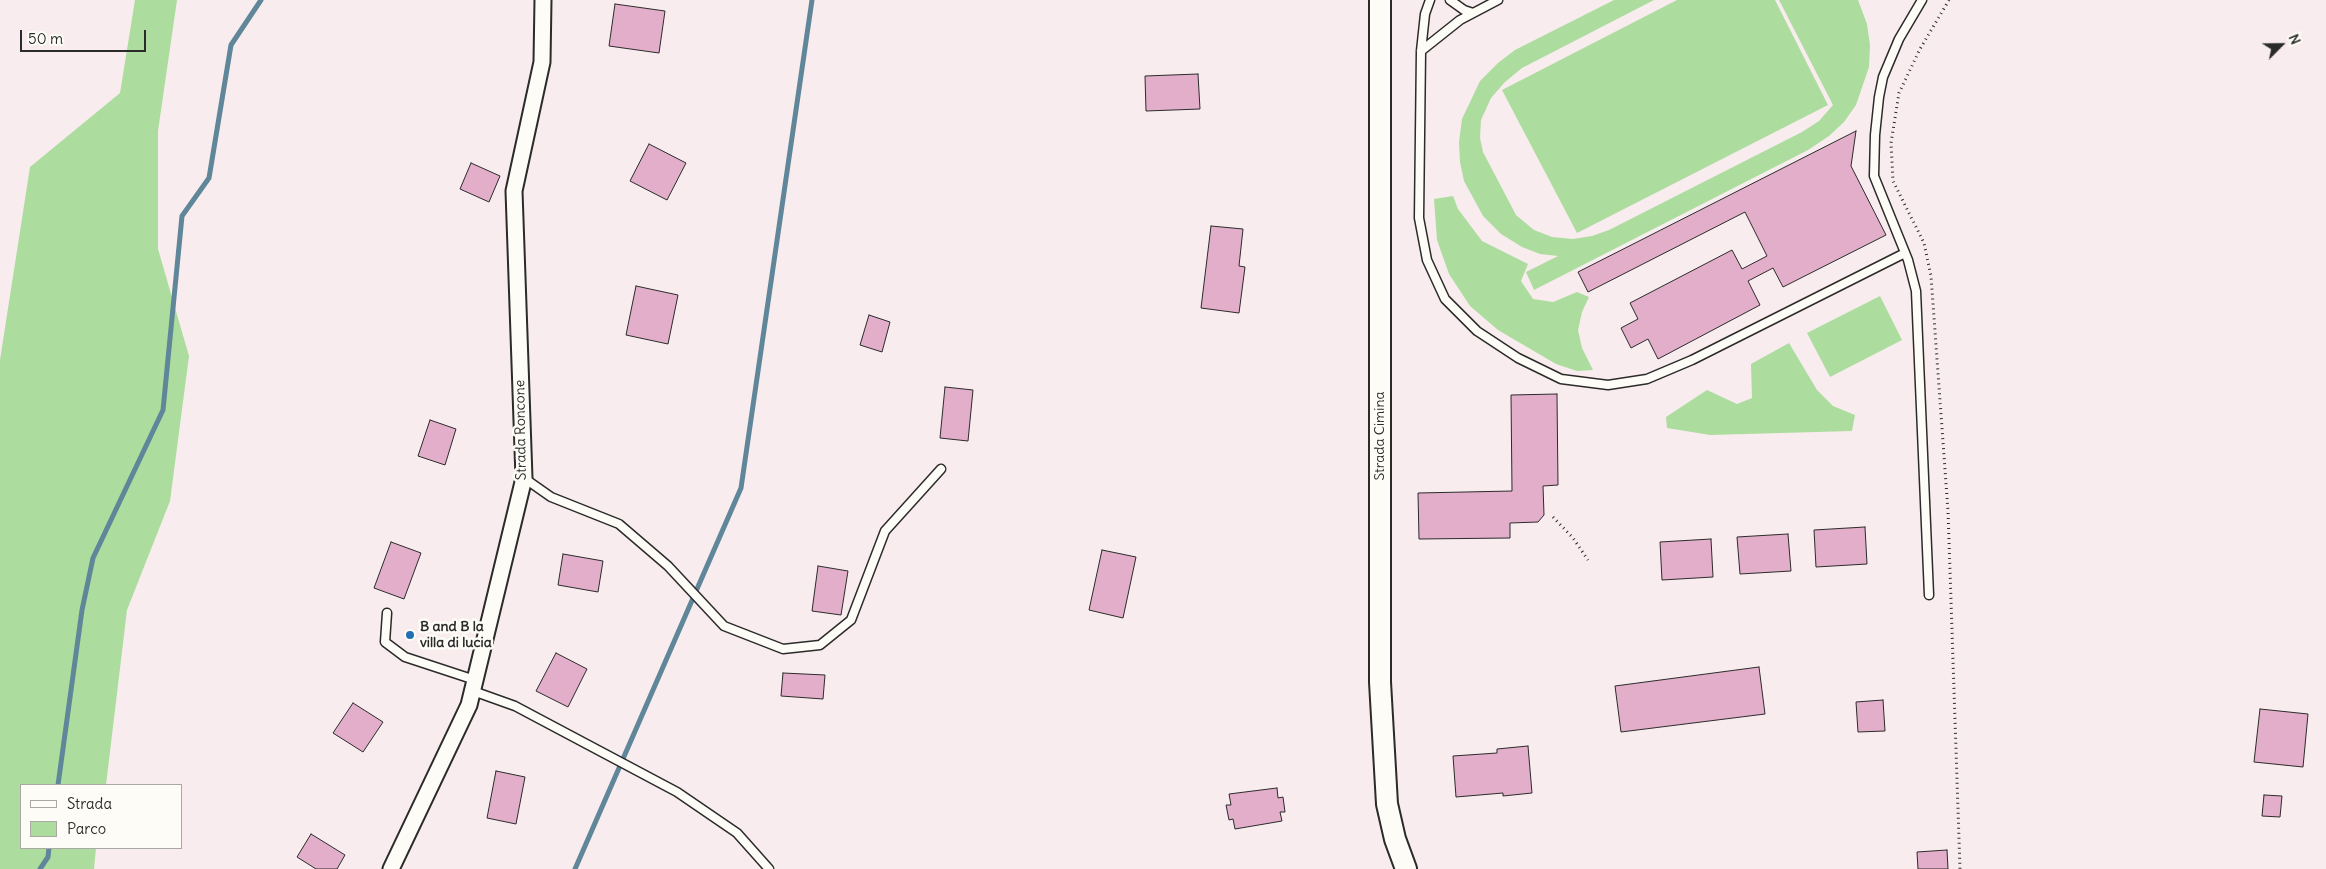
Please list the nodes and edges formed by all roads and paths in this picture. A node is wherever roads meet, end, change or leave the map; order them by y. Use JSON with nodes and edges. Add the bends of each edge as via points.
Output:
{"nodes":[{"id":1,"x":543,"y":0,"type":"edge"},
{"id":2,"x":1380,"y":0,"type":"edge"},
{"id":3,"x":1430,"y":0,"type":"edge"},
{"id":4,"x":1450,"y":0,"type":"edge"},
{"id":5,"x":1498,"y":0,"type":"edge"},
{"id":6,"x":1922,"y":0,"type":"edge"},
{"id":7,"x":1949,"y":0,"type":"edge"},
{"id":8,"x":1473,"y":13,"type":"junction"},
{"id":9,"x":1421,"y":51,"type":"junction"},
{"id":10,"x":1904,"y":253,"type":"junction"},
{"id":11,"x":941,"y":470,"type":"dead end"},
{"id":12,"x":524,"y":478,"type":"junction"},
{"id":13,"x":1553,"y":517,"type":"dead end"},
{"id":14,"x":1588,"y":560,"type":"dead end"},
{"id":15,"x":1929,"y":595,"type":"dead end"},
{"id":16,"x":387,"y":613,"type":"dead end"},
{"id":17,"x":474,"y":686,"type":"junction"},
{"id":18,"x":392,"y":869,"type":"edge"},
{"id":19,"x":769,"y":869,"type":"edge"},
{"id":20,"x":1406,"y":869,"type":"edge"},
{"id":21,"x":1960,"y":869,"type":"edge"}],
"edges":[{"from":1,"to":12,"type":"street","name":"Strada Roncone","via":[[542,62],[514,191]]},
{"from":2,"to":20,"type":"main road","name":"Strada Cimina","via":[[1380,682],[1387,804]]},
{"from":3,"to":9,"type":"lane"},
{"from":4,"to":8,"type":"lane"},
{"from":5,"to":8,"type":"lane"},
{"from":6,"to":10,"type":"lane","via":[[1883,77],[1874,135],[1874,176]]},
{"from":7,"to":21,"type":"path","via":[[1899,92],[1891,143],[1893,180],[1924,243],[1931,276],[1948,511]]},
{"from":8,"to":9,"type":"lane"},
{"from":9,"to":10,"type":"lane","via":[[1420,218],[1436,282],[1445,299],[1477,331],[1518,358],[1561,380],[1608,385],[1647,379],[1692,360]]},
{"from":10,"to":15,"type":"lane","via":[[1916,291]]},
{"from":11,"to":12,"type":"lane","via":[[885,532],[851,620],[820,645],[783,649],[724,626],[668,566],[619,524],[551,497]]},
{"from":12,"to":17,"type":"street","name":"Strada Roncone"},
{"from":13,"to":14,"type":"path"},
{"from":16,"to":17,"type":"lane","via":[[385,642],[405,657]]},
{"from":17,"to":18,"type":"street","name":"Strada Roncone","via":[[469,705]]},
{"from":17,"to":19,"type":"lane","via":[[676,792],[737,833]]}]}
